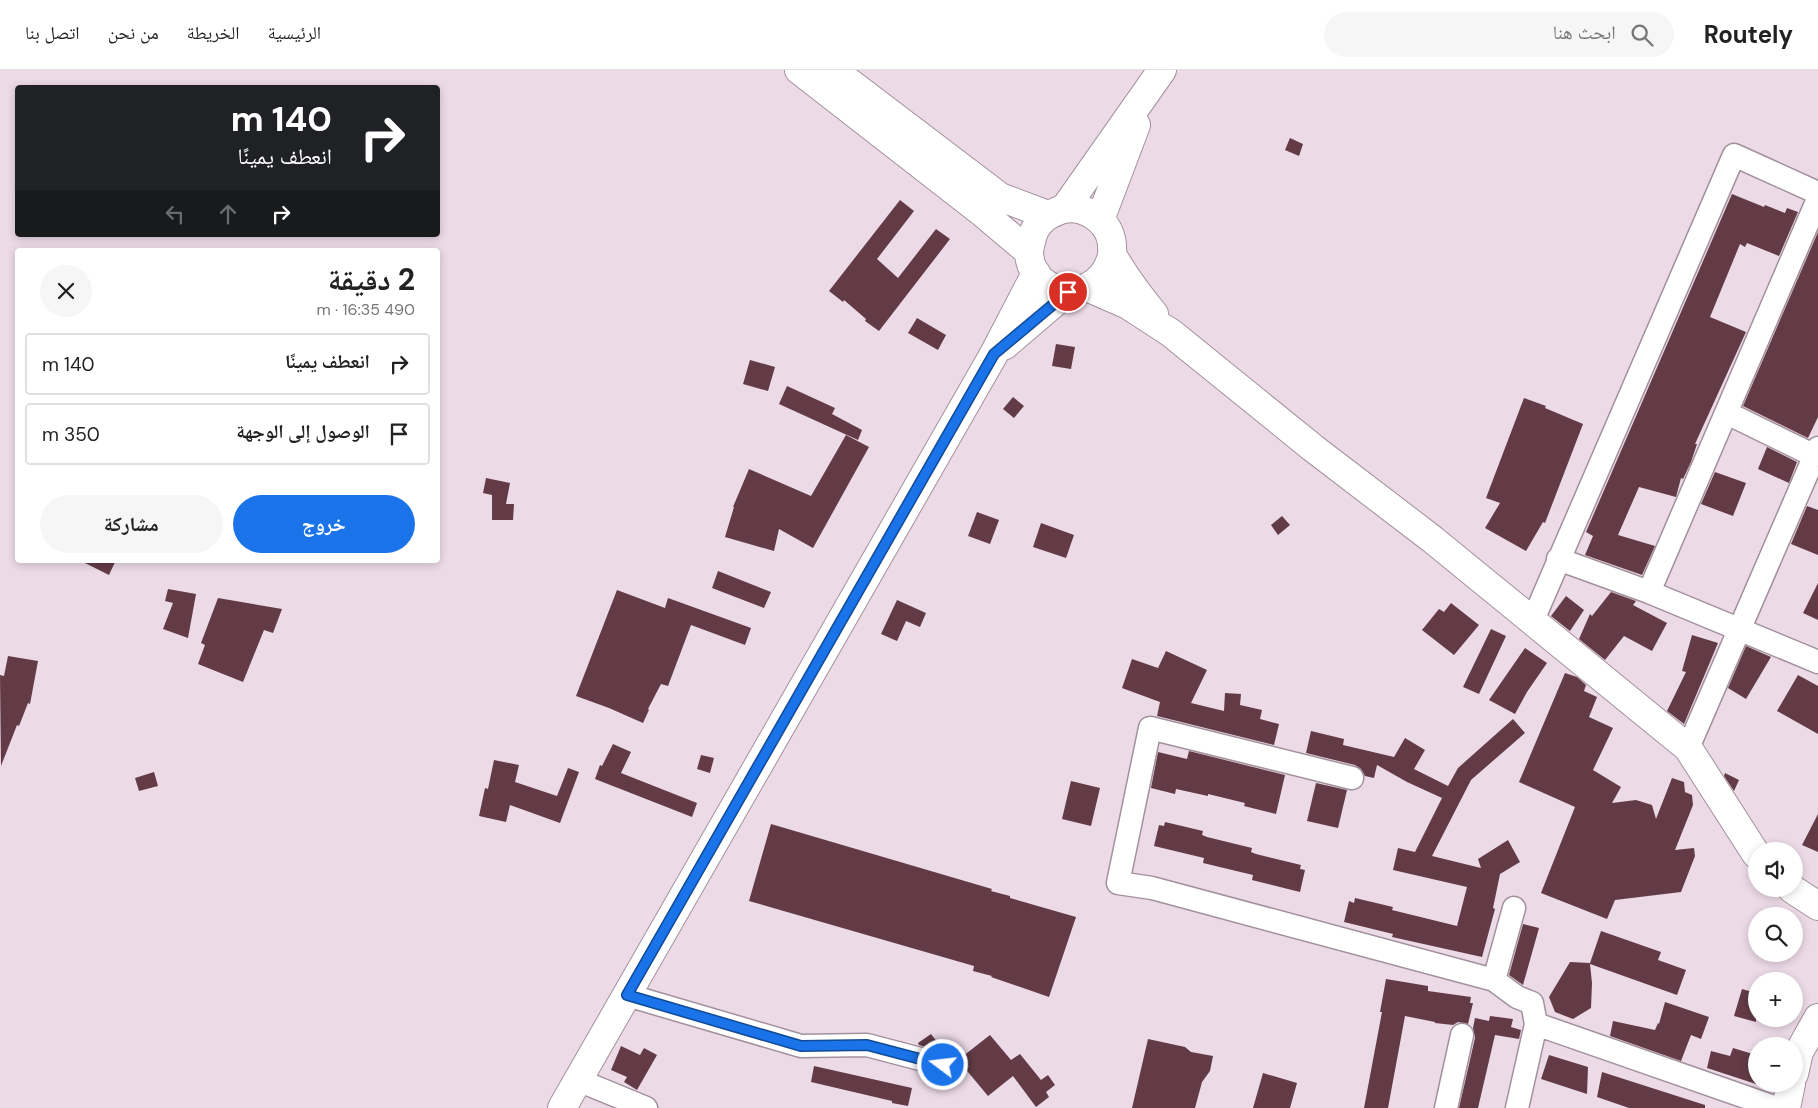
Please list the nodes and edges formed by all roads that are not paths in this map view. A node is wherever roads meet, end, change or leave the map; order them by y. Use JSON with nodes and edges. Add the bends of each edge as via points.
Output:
{"nodes":[{"id":1,"x":799,"y":70,"type":"edge"},
{"id":2,"x":832,"y":70,"type":"edge"},
{"id":3,"x":1156,"y":79,"type":"edge"},
{"id":4,"x":1818,"y":193,"type":"edge"},
{"id":5,"x":1818,"y":199,"type":"edge"},
{"id":6,"x":1056,"y":212,"type":"junction"},
{"id":7,"x":1100,"y":220,"type":"junction"},
{"id":8,"x":1112,"y":255,"type":"junction"},
{"id":9,"x":1032,"y":262,"type":"junction"},
{"id":10,"x":1078,"y":290,"type":"junction"},
{"id":11,"x":1171,"y":333,"type":"junction"},
{"id":12,"x":994,"y":354,"type":"junction"},
{"id":13,"x":1726,"y":412,"type":"junction"},
{"id":14,"x":1816,"y":452,"type":"edge"},
{"id":15,"x":1558,"y":559,"type":"junction"},
{"id":16,"x":1649,"y":592,"type":"junction"},
{"id":17,"x":1533,"y":620,"type":"junction"},
{"id":18,"x":1741,"y":628,"type":"junction"},
{"id":19,"x":1818,"y":662,"type":"edge"},
{"id":20,"x":1688,"y":748,"type":"junction"},
{"id":21,"x":1352,"y":778,"type":"dead end"},
{"id":22,"x":1748,"y":842,"type":"edge"},
{"id":23,"x":1803,"y":896,"type":"edge"},
{"id":24,"x":1818,"y":906,"type":"edge"},
{"id":25,"x":1514,"y":908,"type":"dead end"},
{"id":26,"x":1494,"y":980,"type":"junction"},
{"id":27,"x":627,"y":995,"type":"junction"},
{"id":28,"x":1818,"y":1018,"type":"edge"},
{"id":29,"x":1536,"y":1024,"type":"junction"},
{"id":30,"x":1462,"y":1035,"type":"dead end"},
{"id":31,"x":1803,"y":1045,"type":"edge"},
{"id":32,"x":943,"y":1065,"type":"dead end"},
{"id":33,"x":578,"y":1080,"type":"junction"},
{"id":34,"x":1789,"y":1092,"type":"edge"},
{"id":35,"x":562,"y":1108,"type":"edge"},
{"id":36,"x":646,"y":1108,"type":"edge"},
{"id":37,"x":1446,"y":1108,"type":"edge"},
{"id":38,"x":1517,"y":1108,"type":"edge"},
{"id":39,"x":1776,"y":1108,"type":"edge"},
{"id":40,"x":1786,"y":1108,"type":"edge"}],
"edges":[{"from":1,"to":9,"type":"main road","via":[[984,214]]},
{"from":2,"to":6,"type":"main road","via":[[1000,197]]},
{"from":3,"to":6,"type":"main road"},
{"from":3,"to":7,"type":"main road"},
{"from":4,"to":15,"type":"street","via":[[1734,155]]},
{"from":5,"to":13,"type":"street"},
{"from":6,"to":7,"type":"main road","via":[[1085,211]]},
{"from":6,"to":9,"type":"main road","via":[[1037,225],[1033,232]]},
{"from":7,"to":8,"type":"main road","via":[[1112,239]]},
{"from":8,"to":10,"type":"main road","via":[[1103,276]]},
{"from":8,"to":11,"type":"main road","via":[[1136,293]]},
{"from":9,"to":10,"type":"main road","via":[[1045,283],[1058,290]]},
{"from":9,"to":12,"type":"main road"},
{"from":10,"to":11,"type":"main road","via":[[1128,305]]},
{"from":10,"to":12,"type":"main road"},
{"from":11,"to":17,"type":"main road"},
{"from":12,"to":27,"type":"main road"},
{"from":13,"to":14,"type":"street"},
{"from":13,"to":16,"type":"street"},
{"from":14,"to":18,"type":"street"},
{"from":15,"to":16,"type":"street"},
{"from":15,"to":17,"type":"street"},
{"from":16,"to":18,"type":"street"},
{"from":17,"to":20,"type":"main road"},
{"from":18,"to":19,"type":"street"},
{"from":18,"to":20,"type":"street"},
{"from":20,"to":22,"type":"main road"},
{"from":21,"to":26,"type":"street","via":[[1150,728],[1118,883],[1152,888]]},
{"from":23,"to":24,"type":"main road"},
{"from":25,"to":26,"type":"street"},
{"from":26,"to":29,"type":"street","via":[[1517,997],[1532,1003]]},
{"from":27,"to":32,"type":"street","via":[[801,1046],[867,1045]]},
{"from":27,"to":33,"type":"main road"},
{"from":28,"to":31,"type":"main road"},
{"from":29,"to":38,"type":"street"},
{"from":29,"to":39,"type":"street"},
{"from":30,"to":37,"type":"street"},
{"from":33,"to":35,"type":"main road"},
{"from":33,"to":36,"type":"street"},
{"from":34,"to":40,"type":"main road"}]}
